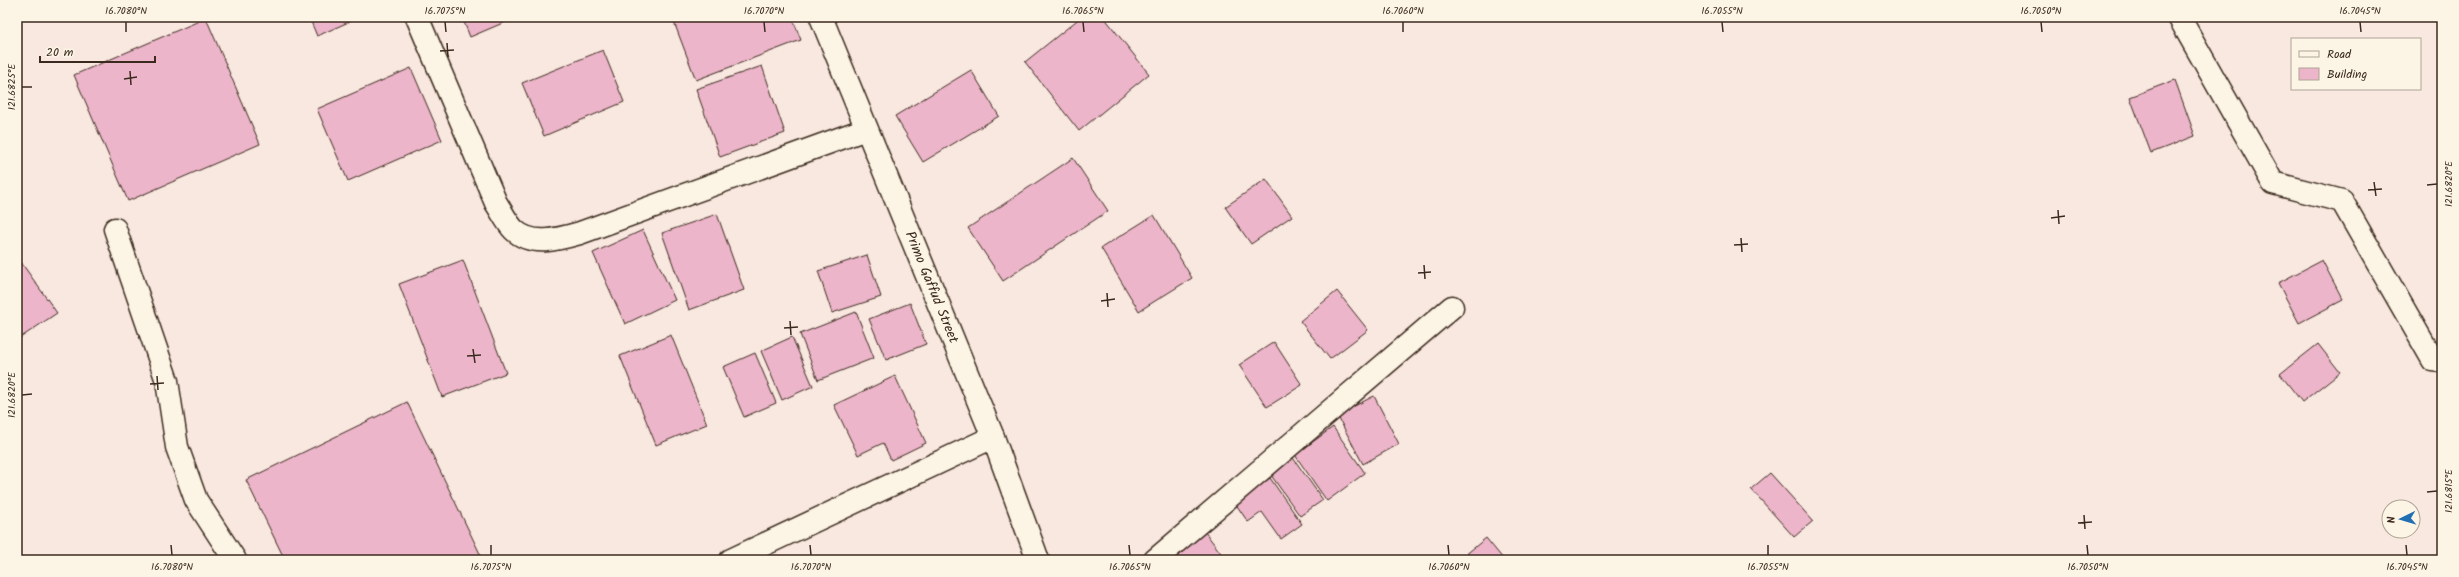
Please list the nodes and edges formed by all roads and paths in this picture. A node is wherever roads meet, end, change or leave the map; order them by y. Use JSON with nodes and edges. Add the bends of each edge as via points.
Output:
{"nodes":[{"id":1,"x":417,"y":17,"type":"edge"},
{"id":2,"x":821,"y":17,"type":"edge"},
{"id":3,"x":2179,"y":17,"type":"edge"},
{"id":4,"x":866,"y":129,"type":"junction"},
{"id":5,"x":115,"y":229,"type":"dead end"},
{"id":6,"x":1452,"y":308,"type":"dead end"},
{"id":7,"x":2442,"y":361,"type":"edge"},
{"id":8,"x":993,"y":437,"type":"junction"},
{"id":9,"x":235,"y":560,"type":"edge"},
{"id":10,"x":731,"y":560,"type":"edge"},
{"id":11,"x":1038,"y":560,"type":"edge"},
{"id":12,"x":1155,"y":560,"type":"edge"}],
"edges":[{"from":1,"to":4,"type":"street","via":[[496,203],[514,230],[528,239],[552,240],[580,233]]},
{"from":2,"to":4,"type":"street","name":"Primo Gaffud Street"},
{"from":3,"to":7,"type":"street","via":[[2273,183],[2342,201],[2433,360]]},
{"from":4,"to":8,"type":"street","name":"Primo Gaffud Street"},
{"from":5,"to":9,"type":"street","via":[[164,374],[177,447],[196,500]]},
{"from":6,"to":12,"type":"street"},
{"from":8,"to":10,"type":"street"},
{"from":8,"to":11,"type":"street","name":"Primo Gaffud Street"}]}
